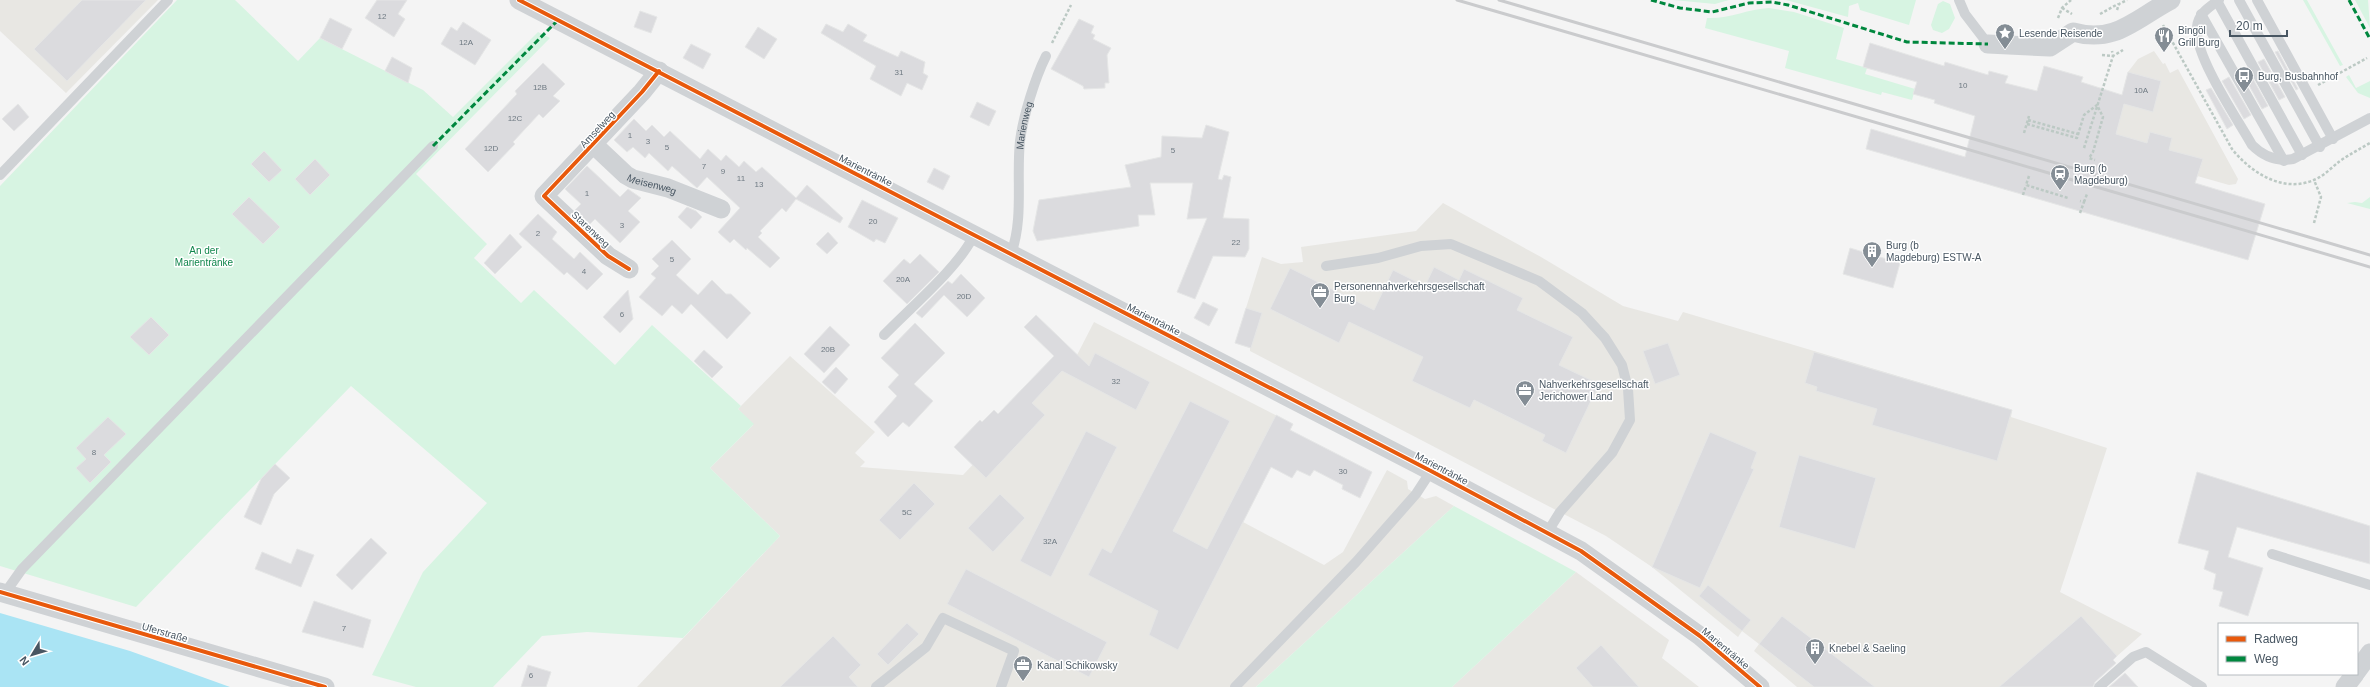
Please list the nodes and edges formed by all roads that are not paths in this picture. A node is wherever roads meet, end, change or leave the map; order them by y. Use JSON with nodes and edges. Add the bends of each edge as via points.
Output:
{"nodes":[{"id":1,"x":168,"y":0,"type":"edge"},
{"id":2,"x":519,"y":0,"type":"edge"},
{"id":3,"x":1959,"y":0,"type":"edge"},
{"id":4,"x":2170,"y":0,"type":"edge"},
{"id":5,"x":2239,"y":0,"type":"edge"},
{"id":6,"x":2257,"y":0,"type":"edge"},
{"id":7,"x":2218,"y":1,"type":"edge"},
{"id":8,"x":2201,"y":14,"type":"junction"},
{"id":9,"x":1988,"y":44,"type":"joint"},
{"id":10,"x":1046,"y":56,"type":"road end"},
{"id":11,"x":659,"y":71,"type":"junction"},
{"id":12,"x":2370,"y":118,"type":"edge"},
{"id":13,"x":2333,"y":139,"type":"junction"},
{"id":14,"x":593,"y":144,"type":"junction"},
{"id":15,"x":433,"y":146,"type":"dead end"},
{"id":16,"x":2320,"y":147,"type":"junction"},
{"id":17,"x":2302,"y":156,"type":"junction"},
{"id":18,"x":2284,"y":161,"type":"junction"},
{"id":19,"x":0,"y":175,"type":"edge"},
{"id":20,"x":544,"y":196,"type":"joint"},
{"id":21,"x":720,"y":209,"type":"dead end"},
{"id":22,"x":974,"y":234,"type":"junction"},
{"id":23,"x":1011,"y":254,"type":"junction"},
{"id":24,"x":1326,"y":266,"type":"dead end"},
{"id":25,"x":629,"y":269,"type":"dead end"},
{"id":26,"x":884,"y":335,"type":"dead end"},
{"id":27,"x":1431,"y":471,"type":"junction"},
{"id":28,"x":1547,"y":533,"type":"junction"},
{"id":29,"x":2272,"y":554,"type":"dead end"},
{"id":30,"x":2370,"y":585,"type":"edge"},
{"id":31,"x":2,"y":593,"type":"edge"},
{"id":32,"x":2370,"y":653,"type":"edge"},
{"id":33,"x":2358,"y":670,"type":"edge"},
{"id":34,"x":2354,"y":675,"type":"edge"},
{"id":35,"x":325,"y":687,"type":"edge"},
{"id":36,"x":876,"y":687,"type":"edge"},
{"id":37,"x":1001,"y":687,"type":"edge"},
{"id":38,"x":1235,"y":687,"type":"edge"},
{"id":39,"x":1760,"y":687,"type":"edge"},
{"id":40,"x":2099,"y":687,"type":"edge"},
{"id":41,"x":2202,"y":687,"type":"edge"},
{"id":42,"x":2346,"y":687,"type":"edge"}],
"edges":[{"from":1,"to":19,"type":"lane"},
{"from":2,"to":11,"type":"street","name":"Marientränke"},
{"from":3,"to":9,"type":"lane","via":[[1965,14]]},
{"from":4,"to":9,"type":"street","via":[[2112,34],[2085,36],[2073,32],[2050,47]]},
{"from":5,"to":16,"type":"lane"},
{"from":6,"to":13,"type":"lane"},
{"from":7,"to":8,"type":"lane"},
{"from":7,"to":17,"type":"lane"},
{"from":8,"to":18,"type":"lane"},
{"from":8,"to":18,"type":"lane","via":[[2197,27],[2197,43],[2252,146],[2261,154]]},
{"from":10,"to":23,"type":"lane","name":"Marienweg","via":[[1038,73],[1020,140],[1018,230]]},
{"from":11,"to":14,"type":"street","name":"Amselweg"},
{"from":11,"to":22,"type":"street","name":"Marientränke"},
{"from":12,"to":13,"type":"lane"},
{"from":13,"to":16,"type":"lane"},
{"from":14,"to":20,"type":"street","name":"Amselweg"},
{"from":14,"to":21,"type":"street","name":"Meisenweg","via":[[633,179],[668,188]]},
{"from":15,"to":31,"type":"lane","via":[[22,569]]},
{"from":16,"to":17,"type":"lane"},
{"from":17,"to":18,"type":"lane"},
{"from":20,"to":25,"type":"street","name":"Starenweg","via":[[608,256]]},
{"from":22,"to":23,"type":"street","name":"Marientränke"},
{"from":22,"to":26,"type":"lane","via":[[968,248]]},
{"from":23,"to":27,"type":"street","name":"Marientränke"},
{"from":24,"to":28,"type":"lane","via":[[1378,258],[1421,246],[1451,244],[1538,281],[1582,313],[1605,338],[1622,365],[1628,389],[1630,420],[1612,453],[1560,512]]},
{"from":27,"to":28,"type":"street","name":"Marientränke"},
{"from":27,"to":38,"type":"lane","via":[[1416,494],[1356,562]]},
{"from":28,"to":39,"type":"street","name":"Marientränke","via":[[1581,551],[1654,602],[1700,636]]},
{"from":29,"to":30,"type":"lane"},
{"from":31,"to":35,"type":"street","name":"Uferstraße"},
{"from":32,"to":33,"type":"street"},
{"from":34,"to":42,"type":"street"},
{"from":36,"to":37,"type":"lane","via":[[926,647],[943,618],[1014,651]]},
{"from":40,"to":41,"type":"lane","via":[[2133,657],[2146,652]]}]}
